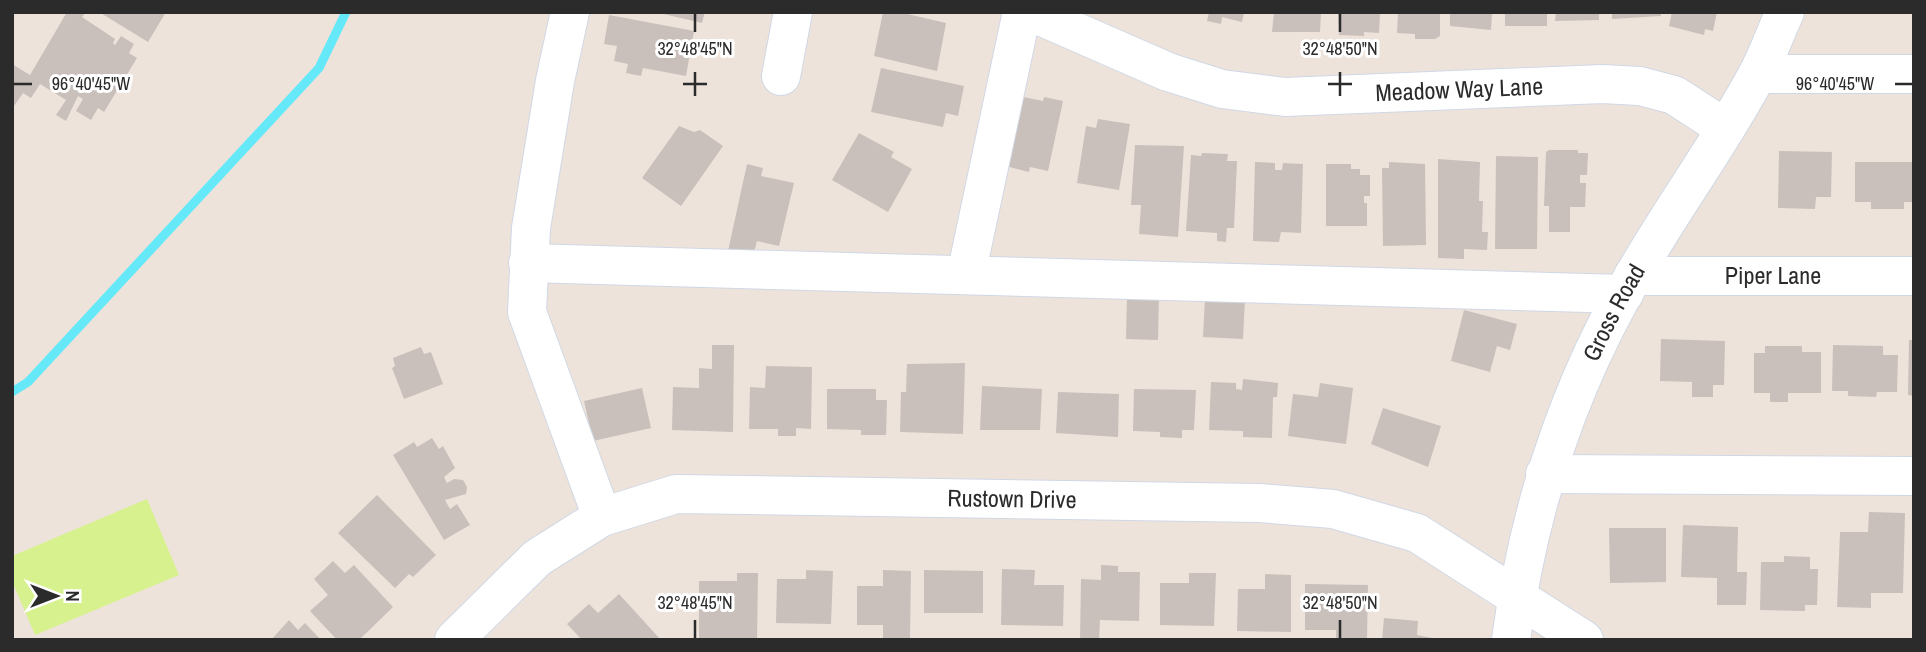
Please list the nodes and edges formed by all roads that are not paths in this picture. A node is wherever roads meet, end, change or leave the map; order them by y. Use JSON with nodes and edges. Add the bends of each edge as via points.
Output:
{"nodes":[{"id":1,"x":570,"y":12,"type":"edge"},
{"id":2,"x":793,"y":12,"type":"edge"},
{"id":3,"x":1021,"y":12,"type":"edge"},
{"id":4,"x":1031,"y":12,"type":"edge"},
{"id":5,"x":1785,"y":12,"type":"edge"},
{"id":6,"x":1758,"y":74,"type":"junction"},
{"id":7,"x":1914,"y":74,"type":"edge"},
{"id":8,"x":781,"y":76,"type":"dead end"},
{"id":9,"x":1726,"y":128,"type":"junction"},
{"id":10,"x":528,"y":263,"type":"junction"},
{"id":11,"x":966,"y":275,"type":"junction"},
{"id":12,"x":1914,"y":276,"type":"edge"},
{"id":13,"x":1628,"y":285,"type":"junction"},
{"id":14,"x":1545,"y":474,"type":"junction"},
{"id":15,"x":1914,"y":476,"type":"edge"},
{"id":16,"x":602,"y":517,"type":"junction"},
{"id":17,"x":1516,"y":595,"type":"junction"},
{"id":18,"x":454,"y":640,"type":"edge"},
{"id":19,"x":1511,"y":640,"type":"edge"},
{"id":20,"x":1584,"y":640,"type":"edge"}],
"edges":[{"from":1,"to":10,"type":"street","via":[[539,174]]},
{"from":2,"to":8,"type":"street"},
{"from":3,"to":11,"type":"street"},
{"from":4,"to":9,"type":"street","name":"Meadow Way Lane","via":[[1118,52],[1222,89],[1285,97],[1640,86],[1674,95]]},
{"from":5,"to":6,"type":"street","name":"Gross Road"},
{"from":6,"to":7,"type":"street"},
{"from":6,"to":9,"type":"street","name":"Gross Road"},
{"from":9,"to":13,"type":"street","name":"Gross Road"},
{"from":10,"to":11,"type":"street","name":"Piper Lane"},
{"from":10,"to":16,"type":"street","via":[[527,312]]},
{"from":11,"to":13,"type":"street","name":"Piper Lane"},
{"from":12,"to":13,"type":"street","name":"Piper Lane"},
{"from":13,"to":14,"type":"street","name":"Gross Road","via":[[1571,402]]},
{"from":14,"to":15,"type":"street"},
{"from":14,"to":17,"type":"street","name":"Gross Road"},
{"from":16,"to":17,"type":"street","name":"Rustown Drive","via":[[676,494],[1259,503],[1333,509],[1417,533]]},
{"from":16,"to":18,"type":"street","name":"Rustown Drive","via":[[537,558]]},
{"from":17,"to":19,"type":"street","name":"Gross Road"},
{"from":17,"to":20,"type":"street","name":"Rustown Drive"}]}
